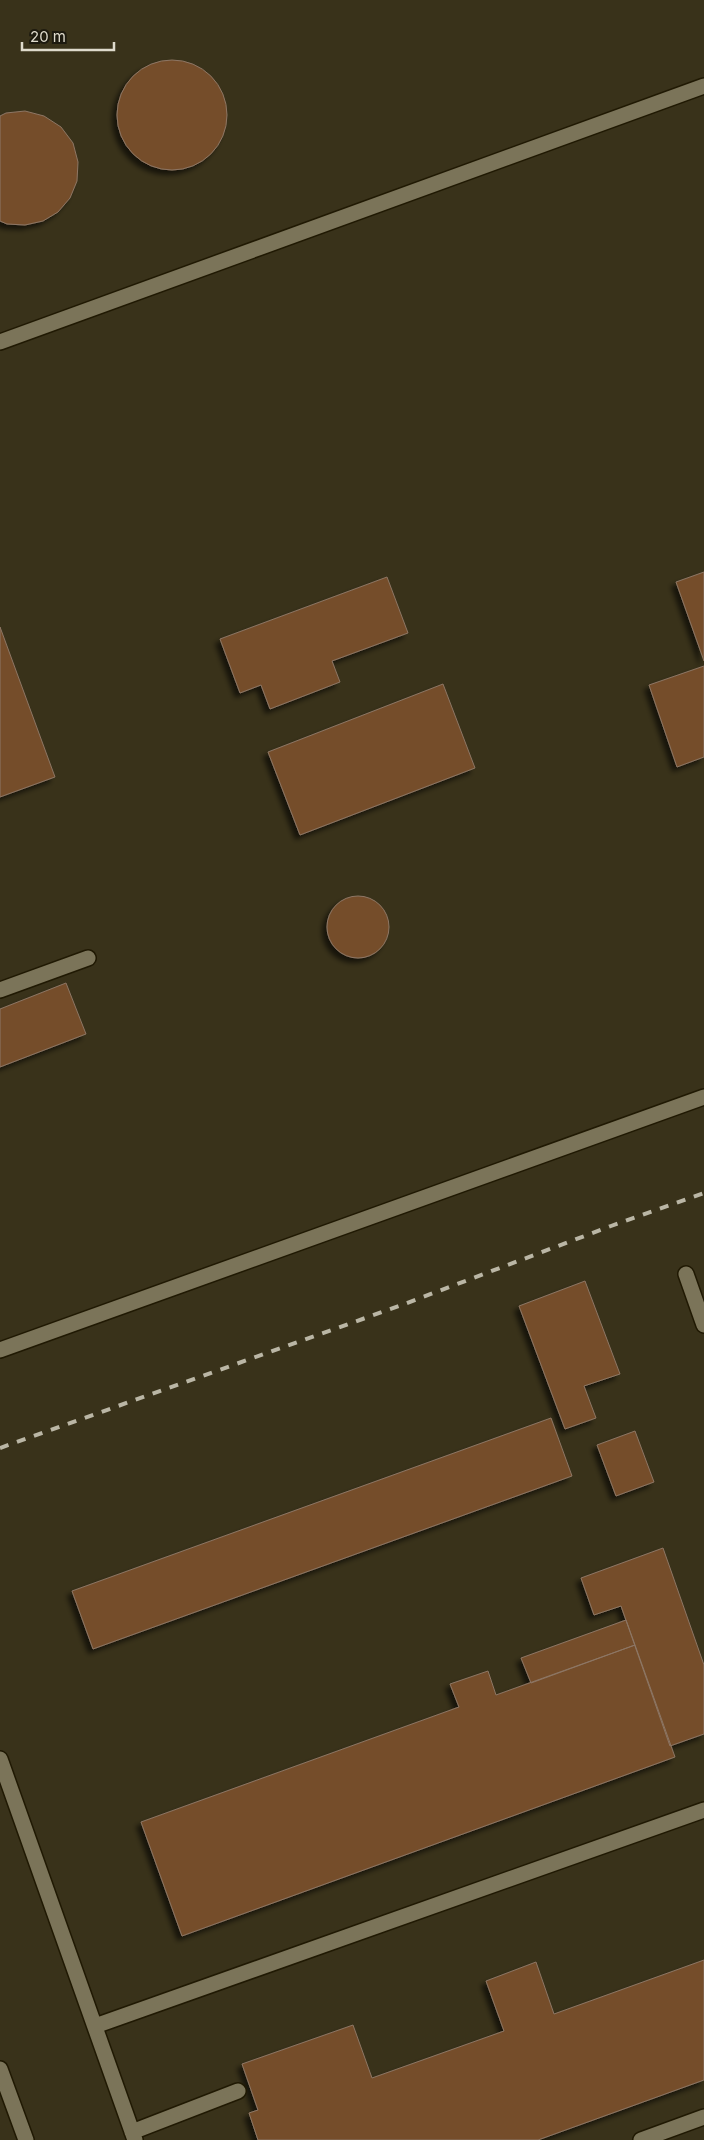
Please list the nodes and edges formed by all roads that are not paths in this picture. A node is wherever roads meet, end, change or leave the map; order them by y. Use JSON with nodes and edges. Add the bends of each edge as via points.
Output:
{"nodes":[{"id":1,"x":704,"y":86,"type":"edge"},
{"id":2,"x":0,"y":342,"type":"edge"},
{"id":3,"x":88,"y":958,"type":"dead end"},
{"id":4,"x":0,"y":990,"type":"edge"},
{"id":5,"x":704,"y":1097,"type":"edge"},
{"id":6,"x":686,"y":1274,"type":"dead end"},
{"id":7,"x":704,"y":1325,"type":"edge"},
{"id":8,"x":0,"y":1350,"type":"edge"},
{"id":9,"x":0,"y":1759,"type":"edge"},
{"id":10,"x":704,"y":1810,"type":"edge"},
{"id":11,"x":95,"y":2026,"type":"junction"},
{"id":12,"x":0,"y":2069,"type":"edge"},
{"id":13,"x":238,"y":2091,"type":"dead end"},
{"id":14,"x":704,"y":2117,"type":"edge"},
{"id":15,"x":134,"y":2136,"type":"edge"},
{"id":16,"x":26,"y":2140,"type":"edge"},
{"id":17,"x":641,"y":2140,"type":"edge"}],
"edges":[{"from":1,"to":2,"type":"lane"},
{"from":3,"to":4,"type":"lane"},
{"from":5,"to":8,"type":"lane"},
{"from":6,"to":7,"type":"lane"},
{"from":9,"to":11,"type":"lane"},
{"from":10,"to":11,"type":"lane"},
{"from":11,"to":15,"type":"lane"},
{"from":12,"to":16,"type":"lane"},
{"from":13,"to":15,"type":"lane"},
{"from":14,"to":17,"type":"lane"}]}
